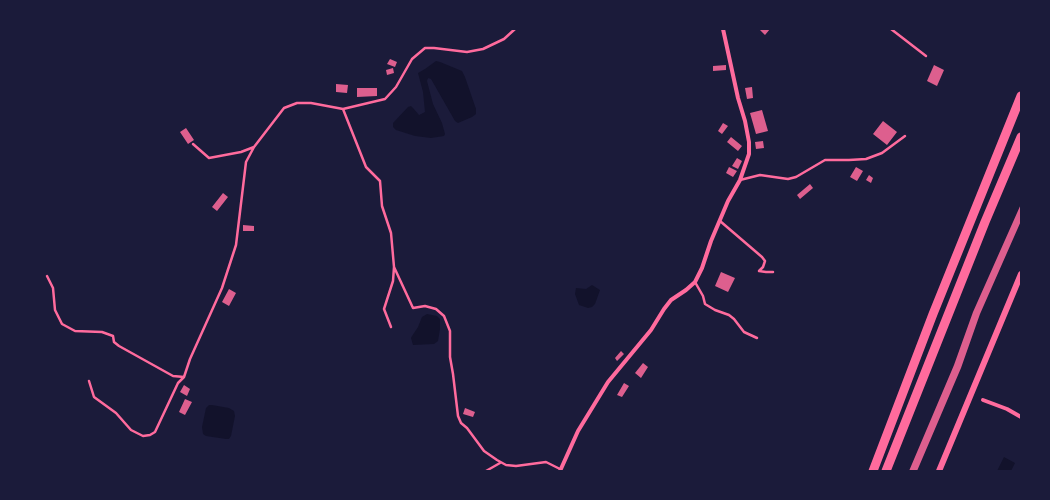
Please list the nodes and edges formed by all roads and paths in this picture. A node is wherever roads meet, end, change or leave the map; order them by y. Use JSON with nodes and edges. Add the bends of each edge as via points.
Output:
{"nodes":[{"id":1,"x":515,"y":29,"type":"edge"},
{"id":2,"x":723,"y":29,"type":"edge"},
{"id":3,"x":891,"y":29,"type":"edge"},
{"id":4,"x":926,"y":56,"type":"dead end"},
{"id":5,"x":1021,"y":96,"type":"edge"},
{"id":6,"x":343,"y":109,"type":"junction"},
{"id":7,"x":905,"y":136,"type":"dead end"},
{"id":8,"x":1021,"y":137,"type":"edge"},
{"id":9,"x":193,"y":144,"type":"dead end"},
{"id":10,"x":254,"y":147,"type":"junction"},
{"id":11,"x":740,"y":180,"type":"junction"},
{"id":12,"x":719,"y":221,"type":"junction"},
{"id":13,"x":394,"y":267,"type":"junction"},
{"id":14,"x":773,"y":272,"type":"dead end"},
{"id":15,"x":1021,"y":274,"type":"edge"},
{"id":16,"x":47,"y":276,"type":"dead end"},
{"id":17,"x":695,"y":282,"type":"junction"},
{"id":18,"x":391,"y":327,"type":"dead end"},
{"id":19,"x":757,"y":338,"type":"dead end"},
{"id":20,"x":184,"y":377,"type":"junction"},
{"id":21,"x":89,"y":381,"type":"dead end"},
{"id":22,"x":983,"y":400,"type":"dead end"},
{"id":23,"x":1021,"y":416,"type":"edge"},
{"id":24,"x":501,"y":462,"type":"junction"},
{"id":25,"x":560,"y":470,"type":"edge"},
{"id":26,"x":486,"y":471,"type":"edge"},
{"id":27,"x":873,"y":471,"type":"edge"},
{"id":28,"x":886,"y":471,"type":"edge"},
{"id":29,"x":939,"y":471,"type":"edge"}],
"edges":[{"from":1,"to":6,"type":"lane","via":[[504,39],[484,49],[467,52],[425,48],[412,59],[385,99]]},
{"from":2,"to":11,"type":"street","via":[[749,142],[749,154]]},
{"from":3,"to":4,"type":"lane"},
{"from":5,"to":27,"type":"highway","via":[[930,321]]},
{"from":6,"to":10,"type":"lane","via":[[311,103],[297,103],[284,108]]},
{"from":6,"to":13,"type":"lane","via":[[366,167],[380,181],[382,206],[391,232]]},
{"from":7,"to":11,"type":"lane","via":[[882,153],[866,159],[825,160],[788,180],[760,175]]},
{"from":8,"to":28,"type":"highway"},
{"from":9,"to":10,"type":"lane","via":[[209,158]]},
{"from":10,"to":20,"type":"lane","via":[[246,162],[236,245],[222,288]]},
{"from":11,"to":12,"type":"street"},
{"from":12,"to":14,"type":"lane","via":[[762,257],[765,261],[759,271]]},
{"from":12,"to":17,"type":"street"},
{"from":13,"to":18,"type":"lane","via":[[393,281],[384,309]]},
{"from":13,"to":24,"type":"lane","via":[[413,308],[425,306],[436,309],[444,316],[450,331],[450,357],[458,416],[484,451]]},
{"from":15,"to":29,"type":"street"},
{"from":16,"to":20,"type":"lane","via":[[53,288],[55,310],[62,324],[75,331],[102,332],[113,336],[114,342],[119,346],[173,376]]},
{"from":17,"to":19,"type":"lane","via":[[705,304],[729,315],[744,332]]},
{"from":17,"to":25,"type":"street","via":[[664,308],[651,330],[608,382],[578,431]]},
{"from":20,"to":21,"type":"lane","via":[[178,383],[155,432],[143,436],[131,430],[116,413],[94,397]]},
{"from":22,"to":23,"type":"street"},
{"from":24,"to":25,"type":"lane","via":[[516,466],[546,462]]},
{"from":24,"to":26,"type":"lane"}]}
